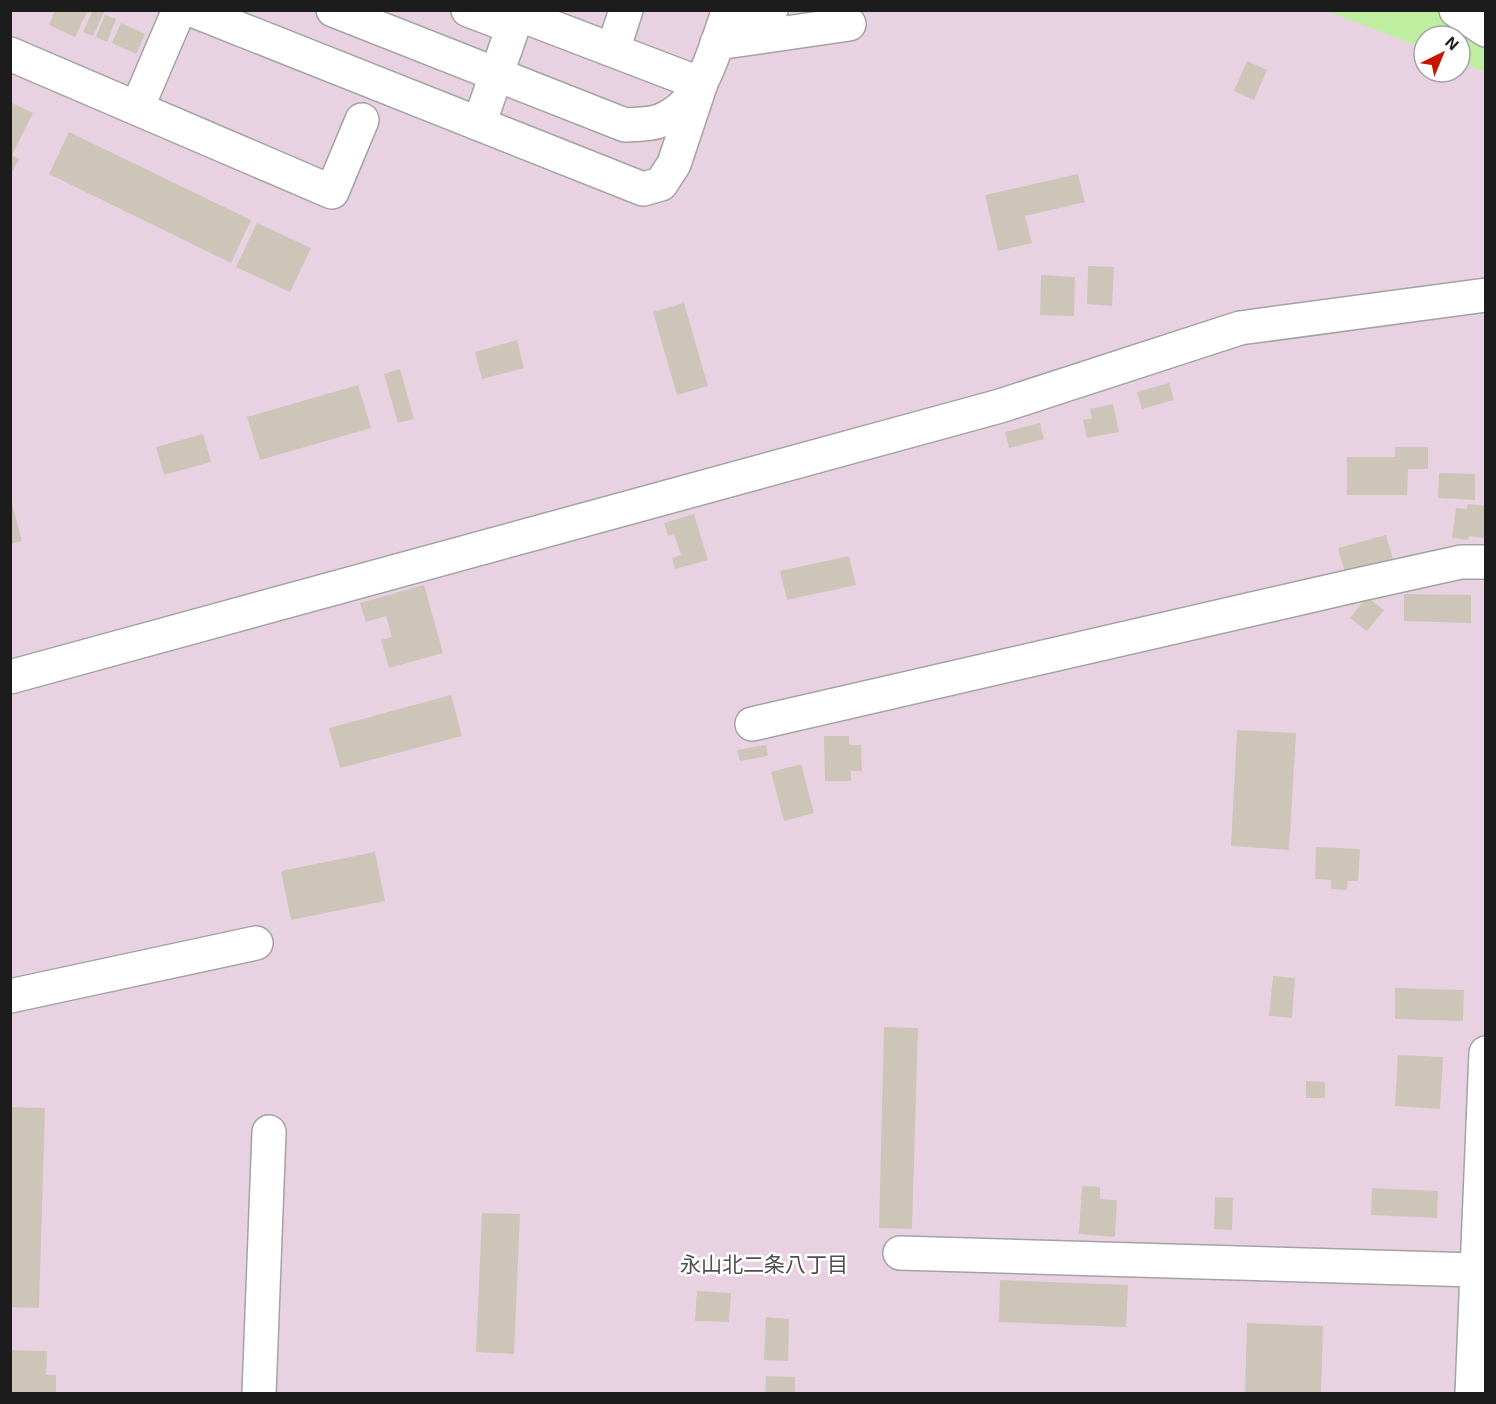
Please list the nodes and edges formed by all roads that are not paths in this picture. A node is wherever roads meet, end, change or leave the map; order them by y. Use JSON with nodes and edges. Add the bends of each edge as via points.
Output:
{"nodes":[{"id":1,"x":179,"y":10,"type":"edge"},
{"id":2,"x":192,"y":10,"type":"edge"},
{"id":3,"x":333,"y":10,"type":"edge"},
{"id":4,"x":468,"y":10,"type":"edge"},
{"id":5,"x":626,"y":10,"type":"edge"},
{"id":6,"x":771,"y":10,"type":"edge"},
{"id":7,"x":838,"y":10,"type":"edge"},
{"id":8,"x":1456,"y":10,"type":"edge"},
{"id":9,"x":517,"y":17,"type":"edge"},
{"id":10,"x":249,"y":21,"type":"edge"},
{"id":11,"x":724,"y":24,"type":"edge"},
{"id":12,"x":1485,"y":30,"type":"edge"},
{"id":13,"x":613,"y":50,"type":"junction"},
{"id":14,"x":10,"y":54,"type":"edge"},
{"id":15,"x":496,"y":75,"type":"junction"},
{"id":16,"x":700,"y":86,"type":"junction"},
{"id":17,"x":137,"y":108,"type":"junction"},
{"id":18,"x":362,"y":120,"type":"dead end"},
{"id":19,"x":479,"y":124,"type":"junction"},
{"id":20,"x":1485,"y":295,"type":"edge"},
{"id":21,"x":1485,"y":562,"type":"edge"},
{"id":22,"x":10,"y":677,"type":"edge"},
{"id":23,"x":752,"y":724,"type":"dead end"},
{"id":24,"x":256,"y":943,"type":"dead end"},
{"id":25,"x":10,"y":996,"type":"edge"},
{"id":26,"x":1485,"y":1053,"type":"edge"},
{"id":27,"x":268,"y":1132,"type":"dead end"},
{"id":28,"x":900,"y":1253,"type":"dead end"},
{"id":29,"x":1476,"y":1270,"type":"junction"},
{"id":30,"x":260,"y":1394,"type":"edge"},
{"id":31,"x":1472,"y":1394,"type":"edge"}],
"edges":[{"from":1,"to":17,"type":"street"},
{"from":2,"to":10,"type":"street"},
{"from":3,"to":15,"type":"street"},
{"from":4,"to":9,"type":"street"},
{"from":5,"to":13,"type":"street"},
{"from":6,"to":11,"type":"street"},
{"from":7,"to":11,"type":"street","via":[[849,24]]},
{"from":8,"to":12,"type":"street"},
{"from":9,"to":13,"type":"street"},
{"from":9,"to":15,"type":"street"},
{"from":10,"to":19,"type":"street"},
{"from":11,"to":16,"type":"street"},
{"from":13,"to":16,"type":"street"},
{"from":14,"to":17,"type":"street"},
{"from":15,"to":16,"type":"street","via":[[625,125],[660,121],[676,113]]},
{"from":15,"to":19,"type":"street"},
{"from":16,"to":19,"type":"street","via":[[674,164],[661,184],[643,189]]},
{"from":17,"to":18,"type":"street","via":[[332,192]]},
{"from":20,"to":22,"type":"street","via":[[1240,328],[1000,406]]},
{"from":21,"to":23,"type":"street","via":[[1461,562],[1356,585]]},
{"from":24,"to":25,"type":"street"},
{"from":26,"to":29,"type":"street"},
{"from":27,"to":30,"type":"street"},
{"from":28,"to":29,"type":"street"},
{"from":29,"to":31,"type":"street"}]}
